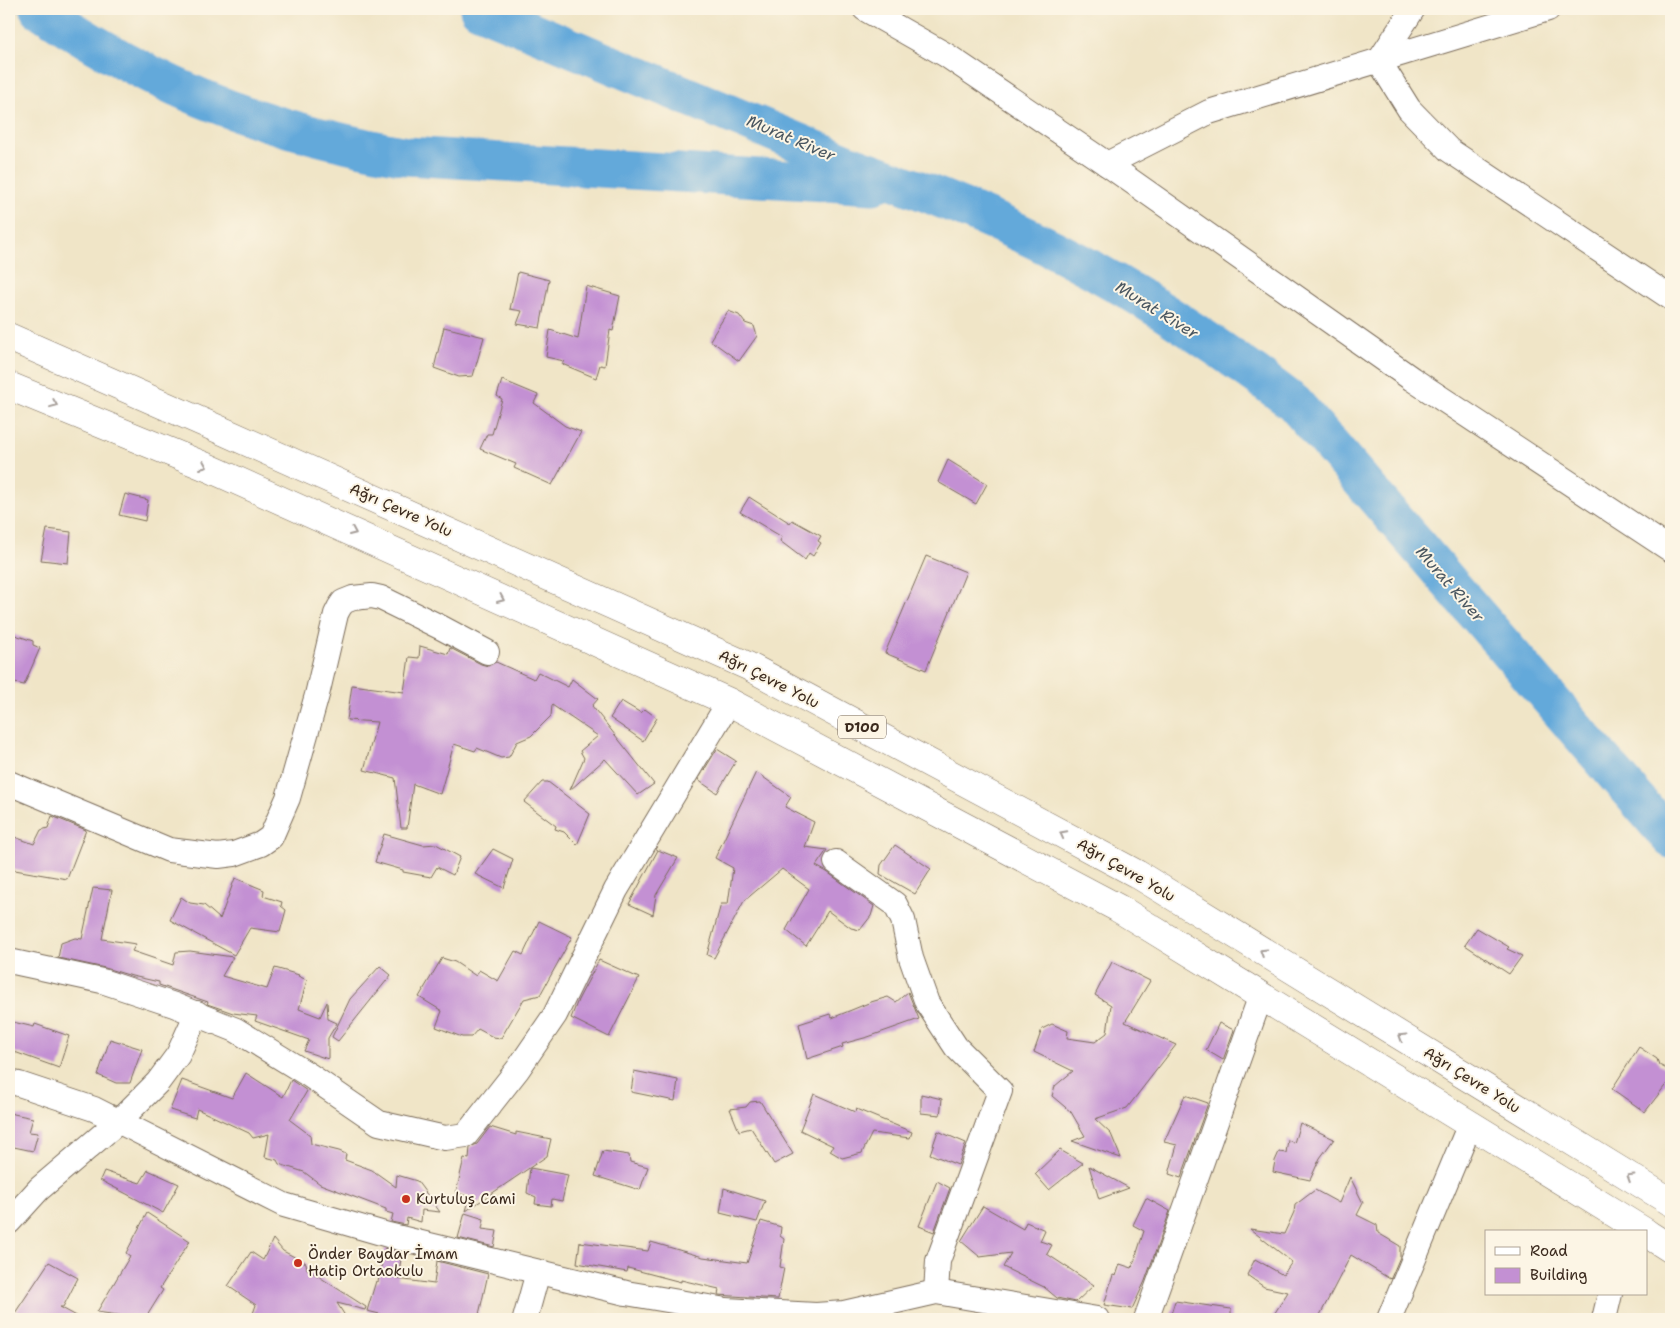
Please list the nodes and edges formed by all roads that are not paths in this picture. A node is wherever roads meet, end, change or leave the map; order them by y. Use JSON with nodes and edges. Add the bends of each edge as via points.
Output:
{"nodes":[{"id":1,"x":865,"y":9,"type":"edge"},
{"id":2,"x":1413,"y":9,"type":"edge"},
{"id":3,"x":1548,"y":9,"type":"edge"},
{"id":4,"x":1379,"y":61,"type":"junction"},
{"id":5,"x":1107,"y":164,"type":"junction"},
{"id":6,"x":1671,"y":298,"type":"edge"},
{"id":7,"x":9,"y":337,"type":"edge"},
{"id":8,"x":9,"y":386,"type":"edge"},
{"id":9,"x":1671,"y":550,"type":"edge"},
{"id":10,"x":487,"y":652,"type":"dead end"},
{"id":11,"x":729,"y":702,"type":"junction"},
{"id":12,"x":9,"y":783,"type":"edge"},
{"id":13,"x":836,"y":862,"type":"dead end"},
{"id":14,"x":9,"y":961,"type":"edge"},
{"id":15,"x":1261,"y":995,"type":"junction"},
{"id":16,"x":197,"y":1013,"type":"junction"},
{"id":17,"x":9,"y":1082,"type":"edge"},
{"id":18,"x":119,"y":1121,"type":"junction"},
{"id":19,"x":1470,"y":1124,"type":"junction"},
{"id":20,"x":1671,"y":1202,"type":"edge"},
{"id":21,"x":9,"y":1222,"type":"edge"},
{"id":22,"x":1636,"y":1229,"type":"edge"},
{"id":23,"x":1648,"y":1236,"type":"edge"},
{"id":24,"x":1671,"y":1249,"type":"edge"},
{"id":25,"x":538,"y":1272,"type":"junction"},
{"id":26,"x":936,"y":1292,"type":"junction"},
{"id":27,"x":1610,"y":1296,"type":"edge"},
{"id":28,"x":844,"y":1316,"type":"edge"},
{"id":29,"x":525,"y":1319,"type":"edge"},
{"id":30,"x":1097,"y":1319,"type":"edge"},
{"id":31,"x":1146,"y":1319,"type":"edge"},
{"id":32,"x":1389,"y":1319,"type":"edge"},
{"id":33,"x":1604,"y":1319,"type":"edge"}],
"edges":[{"from":1,"to":5,"type":"street","via":[[946,55]]},
{"from":2,"to":4,"type":"street"},
{"from":3,"to":4,"type":"street"},
{"from":4,"to":5,"type":"street","via":[[1209,112]]},
{"from":4,"to":6,"type":"street","via":[[1409,109],[1449,150]]},
{"from":5,"to":9,"type":"street","via":[[1412,379]]},
{"from":20,"to":7,"type":"highway","name":"Ağrı Çevre Yolu","number":"D100","one_way":true,"via":[[1137,874],[748,666]]},
{"from":8,"to":11,"type":"highway","number":"D100","one_way":true,"via":[[209,468]]},
{"from":10,"to":12,"type":"street","via":[[381,598],[362,596],[343,602],[336,614],[288,798],[271,837],[250,850],[218,856],[169,850]]},
{"from":11,"to":15,"type":"highway","number":"D100","via":[[1118,908]]},
{"from":11,"to":16,"type":"street","via":[[616,890],[555,1015],[466,1135],[445,1138],[379,1123],[236,1030]]},
{"from":13,"to":26,"type":"street","via":[[895,904],[903,920],[911,958],[927,1003],[956,1046],[1000,1091],[938,1261]]},
{"from":14,"to":16,"type":"street","via":[[102,981]]},
{"from":15,"to":19,"type":"highway","number":"D100"},
{"from":15,"to":31,"type":"street"},
{"from":16,"to":18,"type":"street","via":[[178,1055],[158,1082]]},
{"from":17,"to":18,"type":"street","via":[[94,1109]]},
{"from":18,"to":21,"type":"street","via":[[39,1189]]},
{"from":18,"to":25,"type":"street","via":[[284,1205]]},
{"from":19,"to":22,"type":"highway","number":"D100"},
{"from":19,"to":32,"type":"street"},
{"from":23,"to":24,"type":"highway","number":"D100"},
{"from":25,"to":28,"type":"street","via":[[626,1293],[726,1310]]},
{"from":25,"to":29,"type":"street"},
{"from":26,"to":28,"type":"street"},
{"from":26,"to":30,"type":"street"},
{"from":27,"to":33,"type":"street"}]}
